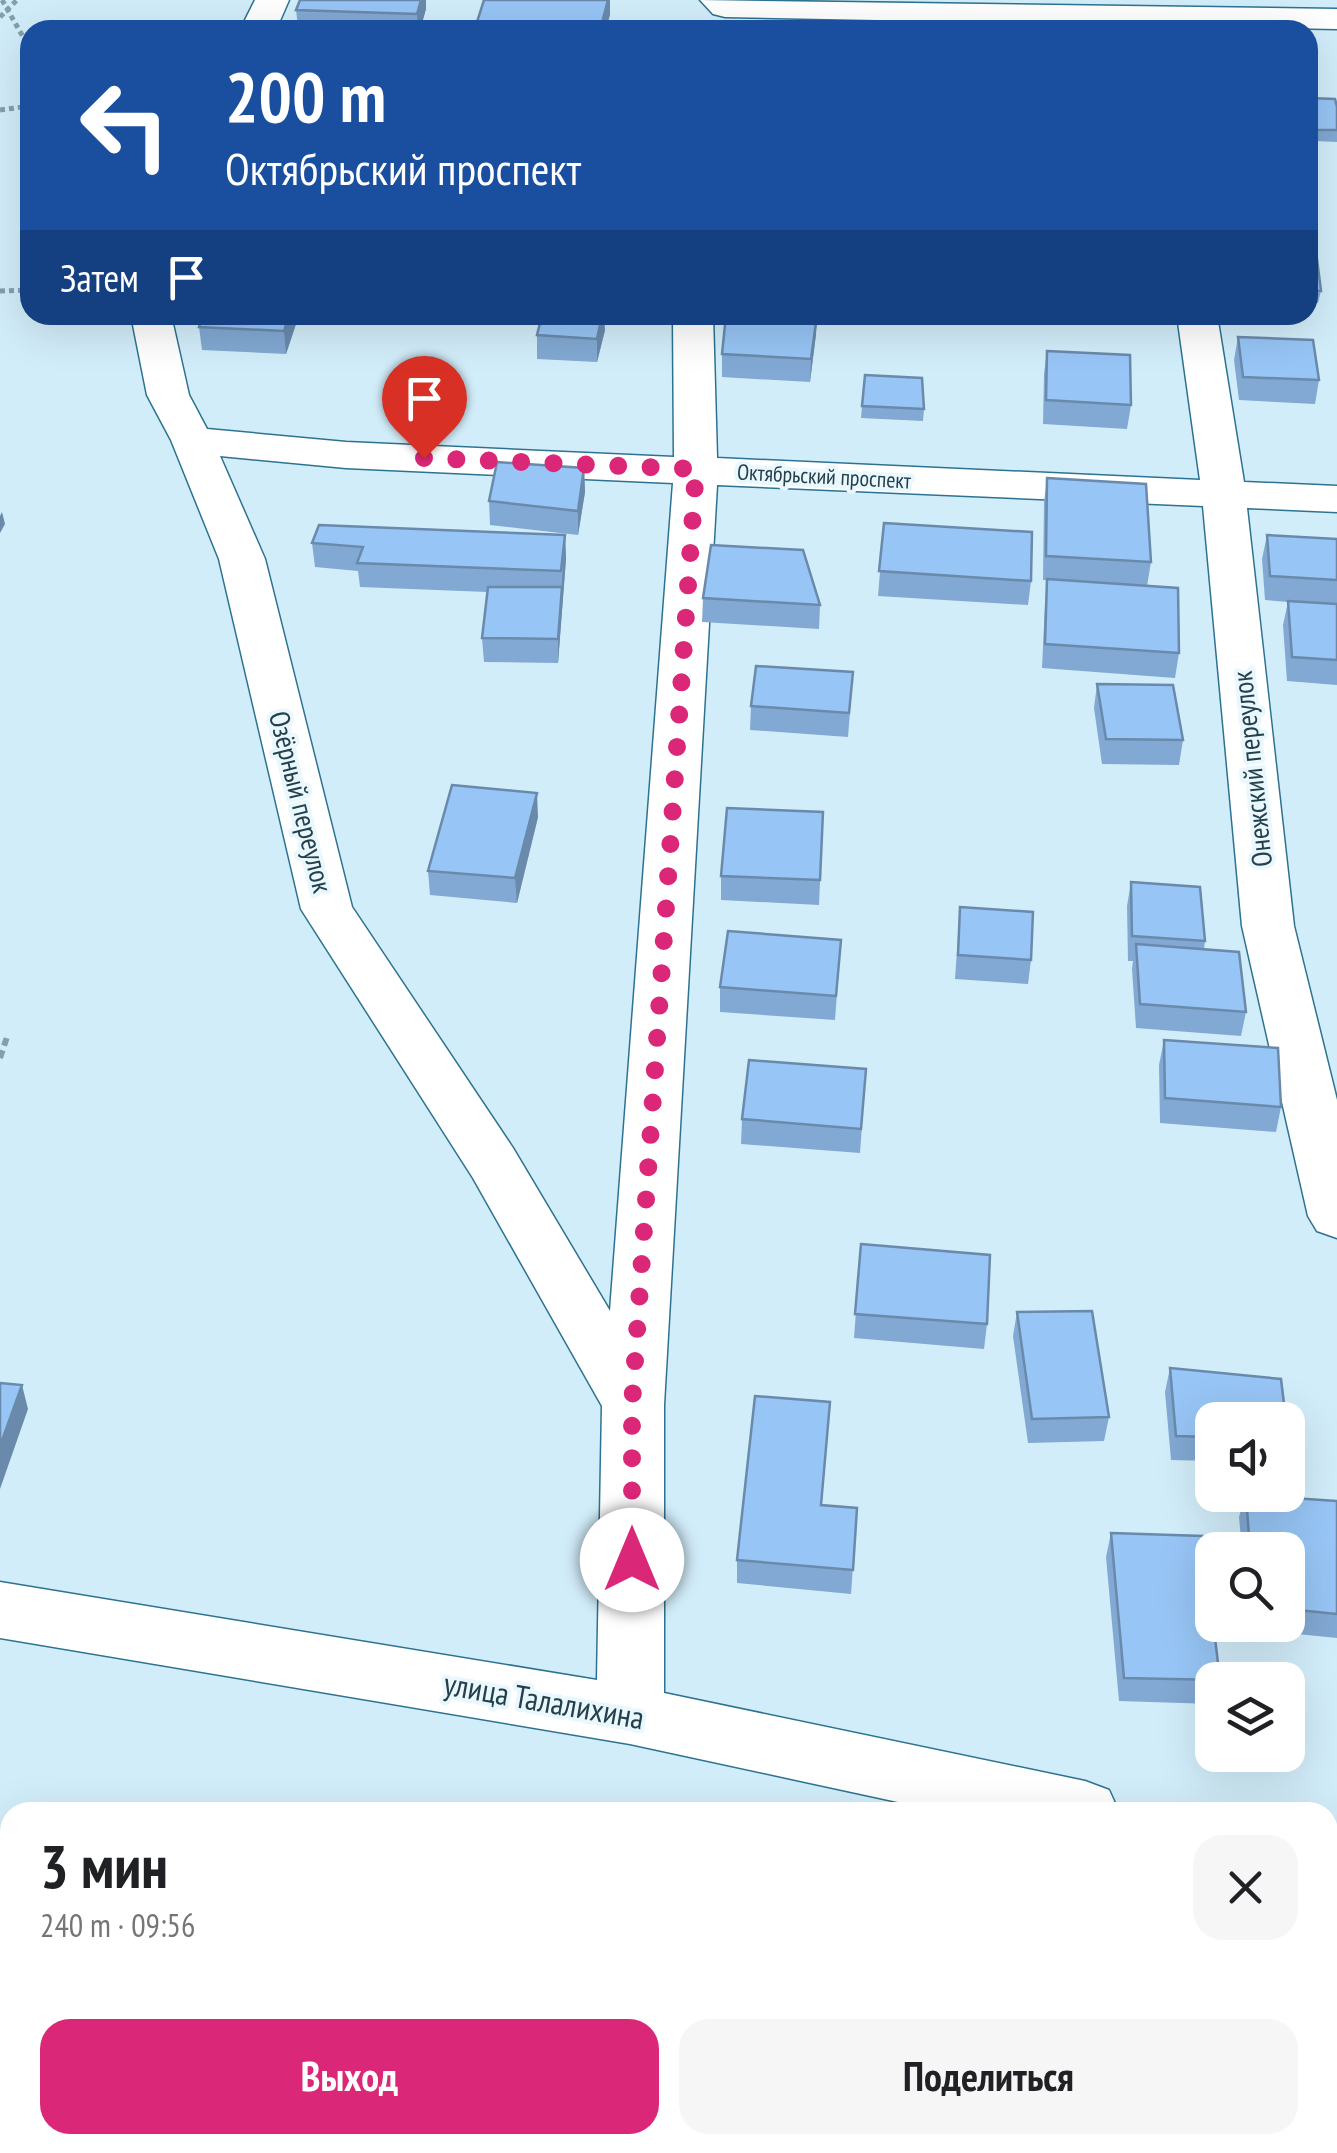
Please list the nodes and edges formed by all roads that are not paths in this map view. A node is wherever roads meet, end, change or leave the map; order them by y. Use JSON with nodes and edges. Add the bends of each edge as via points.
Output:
{"nodes":[{"id":1,"x":699,"y":5,"type":"edge"},
{"id":2,"x":1152,"y":14,"type":"edge"},
{"id":3,"x":1337,"y":20,"type":"edge"},
{"id":4,"x":153,"y":325,"type":"edge"},
{"id":5,"x":694,"y":325,"type":"edge"},
{"id":6,"x":1198,"y":325,"type":"edge"},
{"id":7,"x":192,"y":440,"type":"junction"},
{"id":8,"x":696,"y":469,"type":"junction"},
{"id":9,"x":1224,"y":496,"type":"junction"},
{"id":10,"x":1337,"y":499,"type":"edge"},
{"id":11,"x":1337,"y":1216,"type":"edge"},
{"id":12,"x":632,"y":1405,"type":"junction"},
{"id":13,"x":0,"y":1610,"type":"edge"},
{"id":14,"x":630,"y":1715,"type":"junction"},
{"id":15,"x":1038,"y":1802,"type":"edge"}],
"edges":[{"from":1,"to":2,"type":"street"},
{"from":2,"to":3,"type":"street"},
{"from":4,"to":7,"type":"street","name":"Озёрный переулок","via":[[168,395]]},
{"from":5,"to":8,"type":"street"},
{"from":6,"to":9,"type":"street","name":"Онежский переулок"},
{"from":7,"to":8,"type":"street","name":"Октябрьский проспект","via":[[346,455]]},
{"from":7,"to":12,"type":"street","name":"Озёрный переулок","via":[[242,559],[328,908],[493,1163]]},
{"from":8,"to":9,"type":"street","name":"Октябрьский проспект"},
{"from":8,"to":12,"type":"street"},
{"from":9,"to":10,"type":"street","name":"Октябрьский проспект"},
{"from":9,"to":11,"type":"street","name":"Онежский переулок","via":[[1268,926]]},
{"from":12,"to":14,"type":"street"},
{"from":13,"to":14,"type":"street","name":"улица Талалихина"},
{"from":14,"to":15,"type":"street","name":"улица Талалихина"}]}
